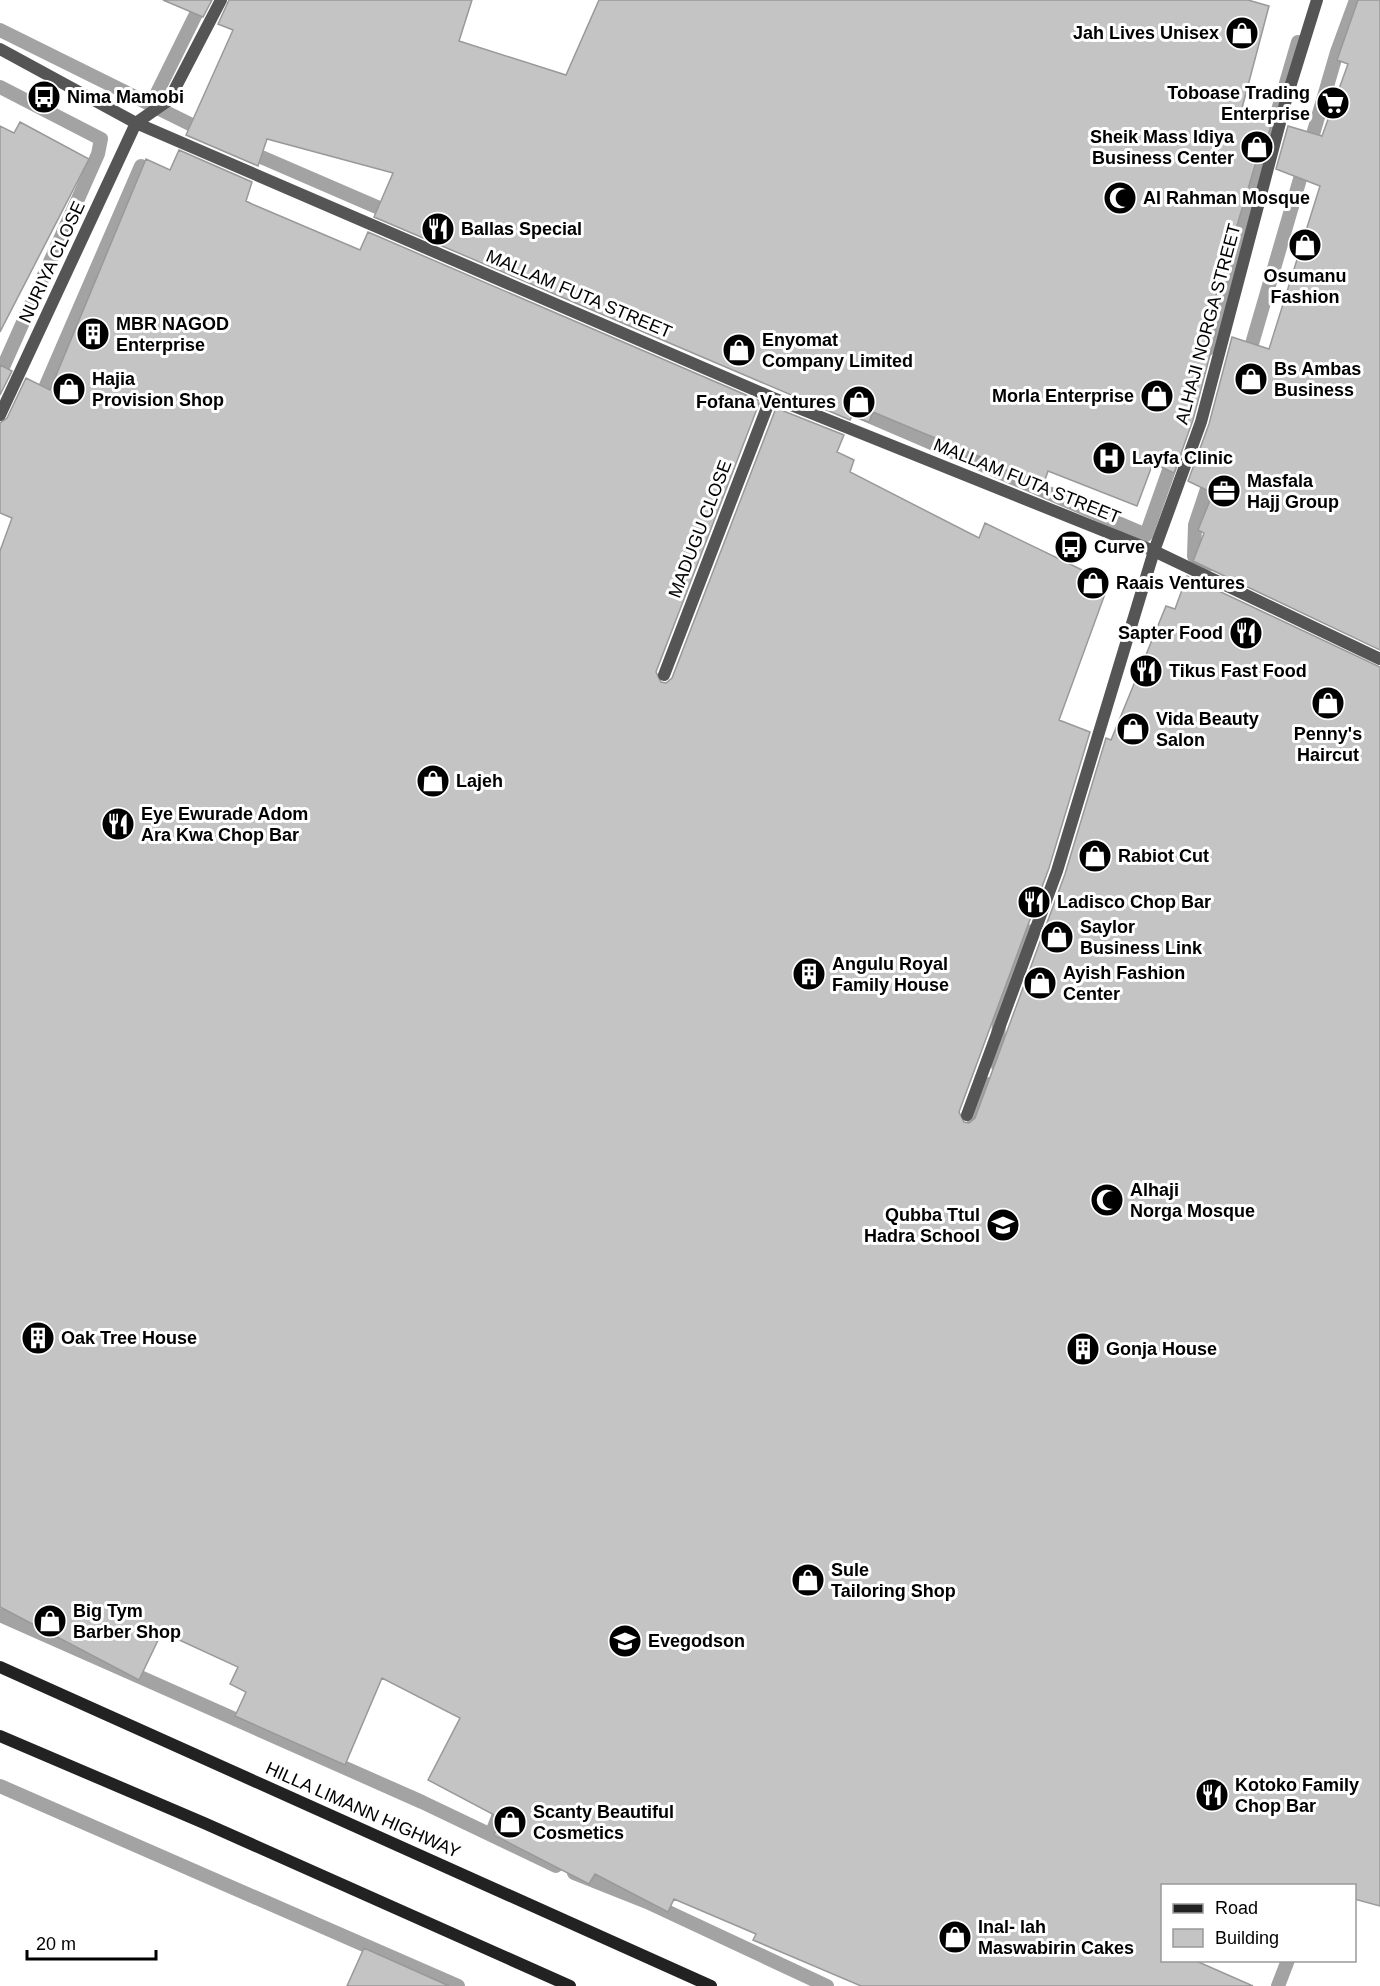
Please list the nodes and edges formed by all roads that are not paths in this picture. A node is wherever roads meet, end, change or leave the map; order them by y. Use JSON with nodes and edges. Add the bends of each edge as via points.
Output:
{"nodes":[{"id":1,"x":221,"y":0,"type":"edge"},
{"id":2,"x":1317,"y":0,"type":"edge"},
{"id":3,"x":0,"y":49,"type":"edge"},
{"id":4,"x":136,"y":123,"type":"junction"},
{"id":5,"x":771,"y":397,"type":"junction"},
{"id":6,"x":0,"y":415,"type":"edge"},
{"id":7,"x":1154,"y":550,"type":"junction"},
{"id":8,"x":1380,"y":659,"type":"edge"},
{"id":9,"x":664,"y":675,"type":"dead end"},
{"id":10,"x":967,"y":1115,"type":"dead end"},
{"id":11,"x":0,"y":1667,"type":"edge"},
{"id":12,"x":0,"y":1736,"type":"edge"},
{"id":13,"x":570,"y":1986,"type":"edge"},
{"id":14,"x":711,"y":1986,"type":"edge"}],
"edges":[{"from":1,"to":4,"type":"street","via":[[169,100]]},
{"from":2,"to":7,"type":"street","name":"ALHAJI NORGA STREET","via":[[1286,100],[1201,422]]},
{"from":3,"to":4,"type":"street","name":"MALLAM FUTA STREET"},
{"from":4,"to":5,"type":"street","name":"MALLAM FUTA STREET"},
{"from":4,"to":6,"type":"street","name":"NURIYA CLOSE"},
{"from":5,"to":7,"type":"street","name":"MALLAM FUTA STREET"},
{"from":5,"to":9,"type":"street","name":"MADUGU CLOSE"},
{"from":7,"to":8,"type":"street","name":"MALLAM FUTA STREET"},
{"from":7,"to":10,"type":"street","name":"ALHAJI NORGA STREET","via":[[1057,871]]},
{"from":11,"to":14,"type":"main road","name":"HILLA LIMANN HIGHWAY"},
{"from":12,"to":13,"type":"main road"}]}
